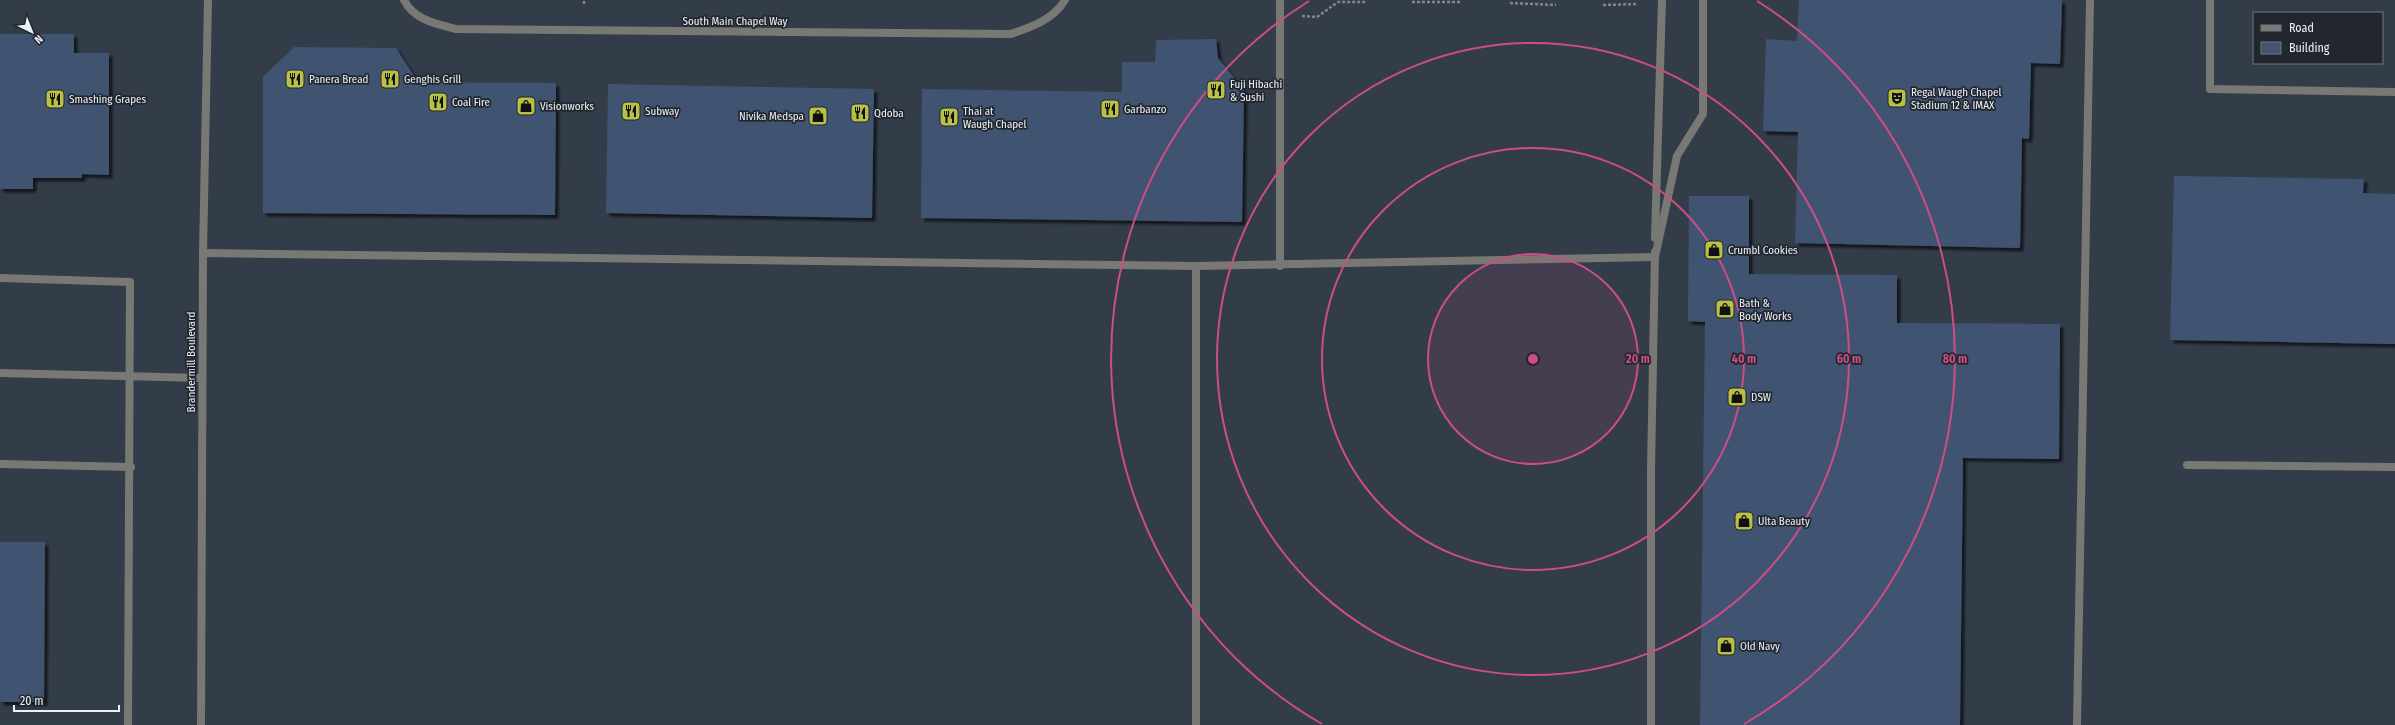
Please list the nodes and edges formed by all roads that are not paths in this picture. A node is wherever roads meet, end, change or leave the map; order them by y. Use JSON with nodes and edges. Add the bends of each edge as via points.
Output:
{"nodes":[{"id":1,"x":208,"y":0,"type":"edge"},
{"id":2,"x":404,"y":0,"type":"edge"},
{"id":3,"x":1065,"y":0,"type":"edge"},
{"id":4,"x":1280,"y":0,"type":"edge"},
{"id":5,"x":1662,"y":0,"type":"edge"},
{"id":6,"x":1703,"y":0,"type":"edge"},
{"id":7,"x":2090,"y":0,"type":"edge"},
{"id":8,"x":2210,"y":0,"type":"edge"},
{"id":9,"x":2395,"y":92,"type":"edge"},
{"id":10,"x":203,"y":253,"type":"junction"},
{"id":11,"x":1655,"y":257,"type":"junction"},
{"id":12,"x":1196,"y":266,"type":"junction"},
{"id":13,"x":1280,"y":266,"type":"junction"},
{"id":14,"x":0,"y":278,"type":"edge"},
{"id":15,"x":0,"y":373,"type":"edge"},
{"id":16,"x":131,"y":376,"type":"junction"},
{"id":17,"x":202,"y":378,"type":"junction"},
{"id":18,"x":0,"y":464,"type":"edge"},
{"id":19,"x":2187,"y":465,"type":"dead end"},
{"id":20,"x":130,"y":467,"type":"junction"},
{"id":21,"x":2395,"y":467,"type":"edge"},
{"id":22,"x":128,"y":725,"type":"edge"},
{"id":23,"x":201,"y":725,"type":"edge"},
{"id":24,"x":1196,"y":725,"type":"edge"},
{"id":25,"x":1651,"y":725,"type":"edge"},
{"id":26,"x":2077,"y":725,"type":"edge"}],
"edges":[{"from":1,"to":10,"type":"street","name":"Brandermill Boulevard"},
{"from":2,"to":3,"type":"street","name":"South Main Chapel Way","via":[[409,10],[430,22],[456,30],[1011,34],[1041,23]]},
{"from":4,"to":13,"type":"street"},
{"from":5,"to":11,"type":"street"},
{"from":6,"to":11,"type":"street","via":[[1703,114],[1677,156]]},
{"from":7,"to":26,"type":"street"},
{"from":8,"to":9,"type":"street","via":[[2210,89]]},
{"from":10,"to":12,"type":"street"},
{"from":10,"to":17,"type":"street","name":"Brandermill Boulevard"},
{"from":11,"to":13,"type":"street"},
{"from":11,"to":25,"type":"street","via":[[1651,471]]},
{"from":12,"to":13,"type":"street"},
{"from":12,"to":24,"type":"street"},
{"from":14,"to":16,"type":"street","via":[[130,282]]},
{"from":15,"to":16,"type":"street"},
{"from":16,"to":17,"type":"street"},
{"from":16,"to":20,"type":"street"},
{"from":17,"to":23,"type":"street","name":"Brandermill Boulevard"},
{"from":18,"to":20,"type":"street"},
{"from":19,"to":21,"type":"street"},
{"from":20,"to":22,"type":"street"}]}
